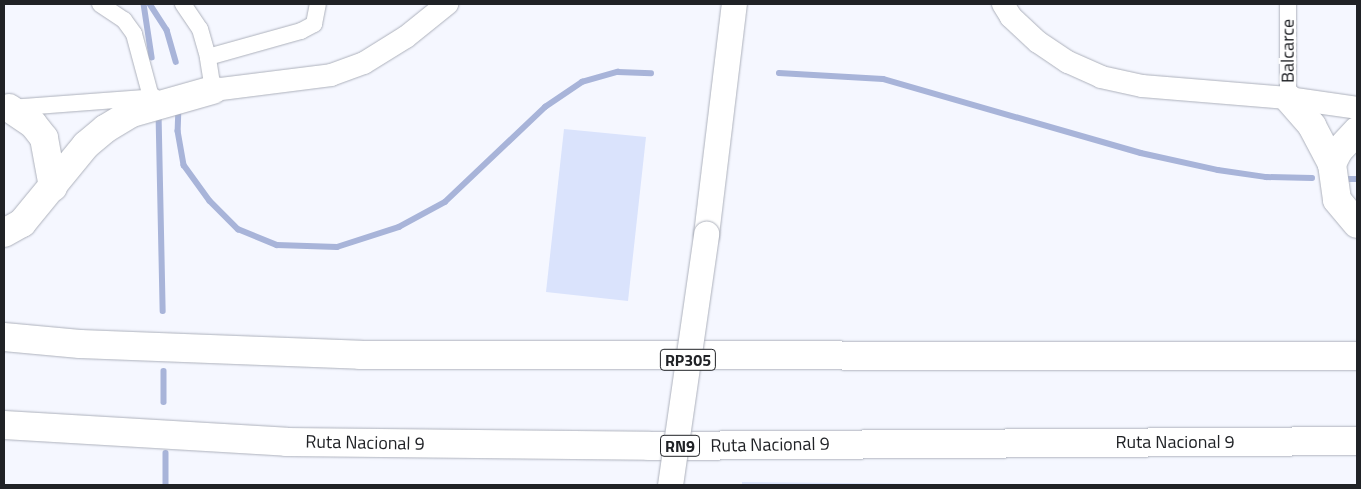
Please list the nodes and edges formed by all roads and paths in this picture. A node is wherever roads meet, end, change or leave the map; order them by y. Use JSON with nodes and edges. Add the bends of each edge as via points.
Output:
{"nodes":[{"id":1,"x":100,"y":4,"type":"edge"},
{"id":2,"x":183,"y":4,"type":"edge"},
{"id":3,"x":318,"y":4,"type":"edge"},
{"id":4,"x":447,"y":4,"type":"edge"},
{"id":5,"x":734,"y":4,"type":"edge"},
{"id":6,"x":1003,"y":4,"type":"edge"},
{"id":7,"x":1288,"y":4,"type":"edge"},
{"id":8,"x":208,"y":57,"type":"junction"},
{"id":9,"x":213,"y":90,"type":"junction"},
{"id":10,"x":151,"y":97,"type":"junction"},
{"id":11,"x":1288,"y":98,"type":"junction"},
{"id":12,"x":6,"y":108,"type":"edge"},
{"id":13,"x":1357,"y":108,"type":"edge"},
{"id":14,"x":1357,"y":131,"type":"edge"},
{"id":15,"x":1332,"y":164,"type":"junction"},
{"id":16,"x":53,"y":187,"type":"junction"},
{"id":17,"x":1357,"y":224,"type":"edge"},
{"id":18,"x":4,"y":233,"type":"edge"},
{"id":19,"x":4,"y":337,"type":"edge"},
{"id":20,"x":1357,"y":356,"type":"edge"},
{"id":21,"x":4,"y":425,"type":"edge"},
{"id":22,"x":1357,"y":441,"type":"edge"},
{"id":23,"x":670,"y":485,"type":"edge"}],
"edges":[{"from":1,"to":10,"type":"street","via":[[124,20],[134,34]]},
{"from":2,"to":8,"type":"street","via":[[200,29]]},
{"from":3,"to":8,"type":"street","via":[[314,24],[301,31]]},
{"from":4,"to":9,"type":"street","via":[[406,37],[364,63],[331,75]]},
{"from":5,"to":23,"type":"main road","number":"RP305","bridge":true,"via":[[706,234]]},
{"from":6,"to":11,"type":"street","via":[[1011,17],[1038,42],[1068,62],[1101,77],[1142,86]]},
{"from":7,"to":11,"type":"street","name":"Balcarce"},
{"from":8,"to":9,"type":"street"},
{"from":9,"to":10,"type":"street"},
{"from":9,"to":16,"type":"highway","via":[[132,113],[105,129],[86,145]]},
{"from":10,"to":12,"type":"street"},
{"from":11,"to":13,"type":"street"},
{"from":11,"to":15,"type":"highway","via":[[1312,126]]},
{"from":12,"to":16,"type":"highway","via":[[33,124],[44,138]]},
{"from":14,"to":15,"type":"highway","via":[[1339,150]]},
{"from":15,"to":17,"type":"highway","via":[[1337,200]]},
{"from":16,"to":18,"type":"highway","via":[[22,223]]},
{"from":19,"to":20,"type":"highway","via":[[80,344],[360,355]]},
{"from":21,"to":22,"type":"highway","name":"Ruta Nacional 9","number":"RN9","via":[[326,442],[649,446]]}]}
